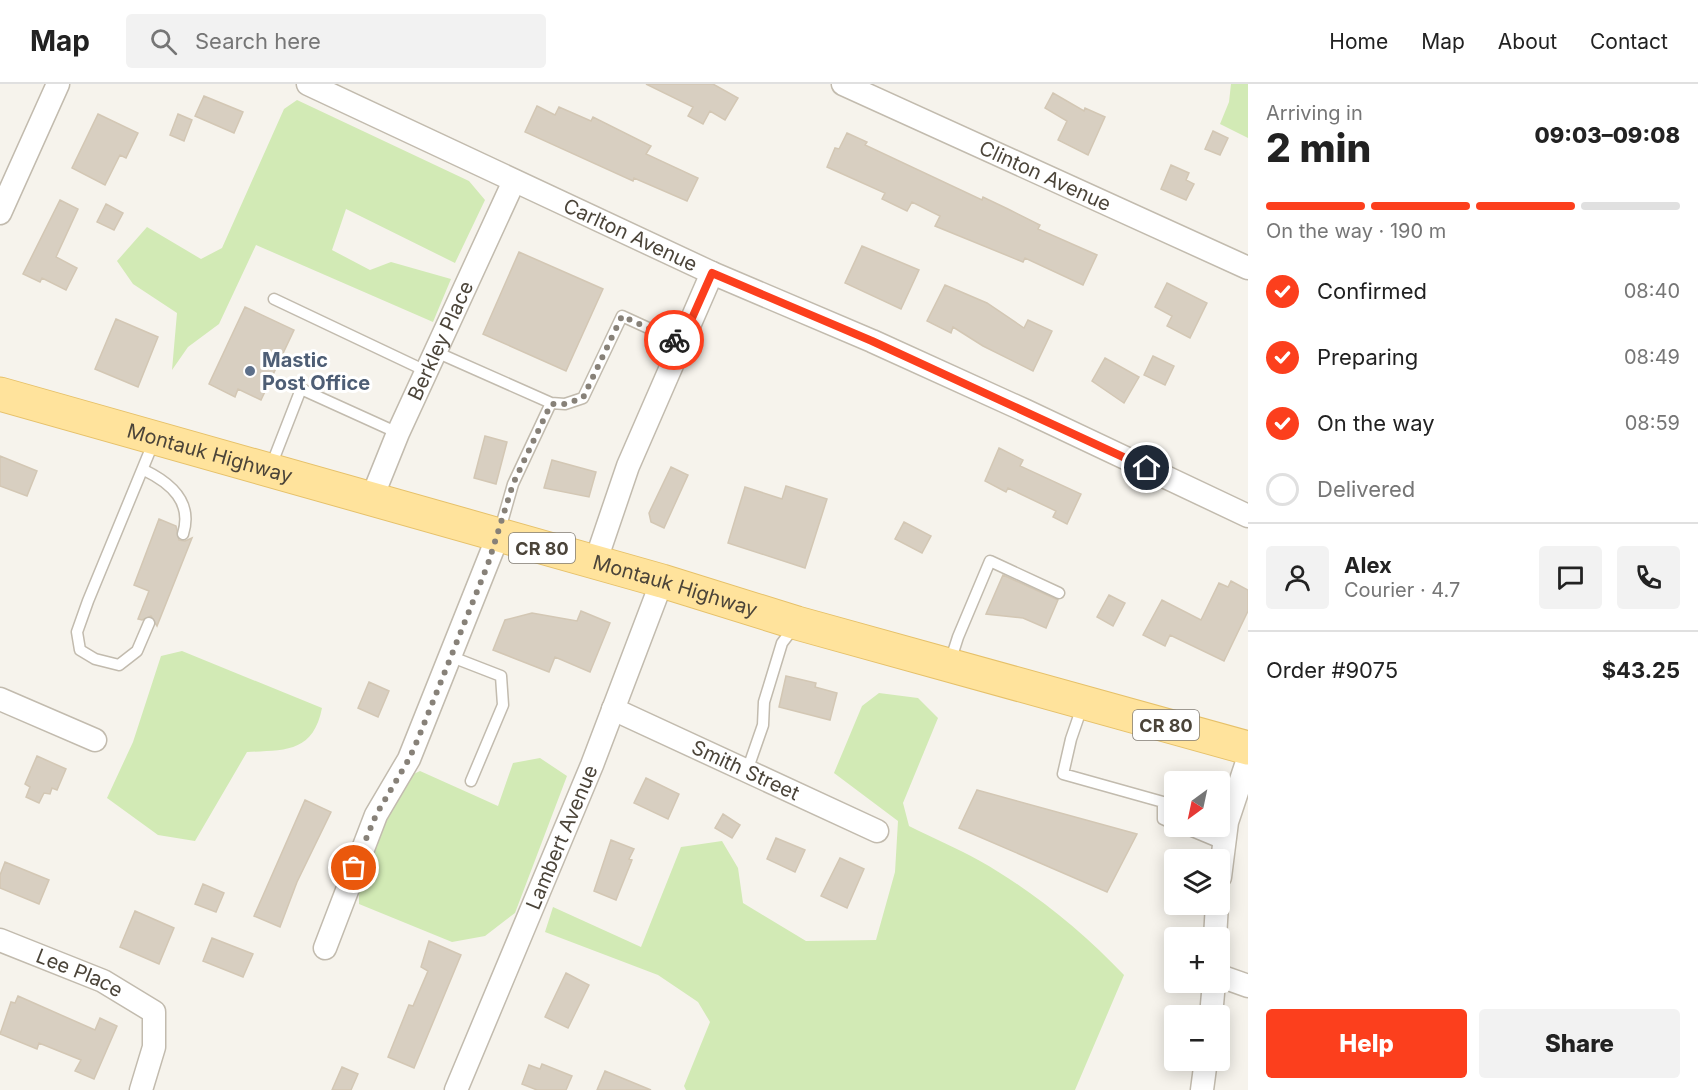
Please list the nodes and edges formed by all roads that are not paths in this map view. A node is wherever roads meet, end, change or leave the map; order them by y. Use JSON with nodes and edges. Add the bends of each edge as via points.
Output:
{"nodes":[{"id":1,"x":58,"y":84,"type":"edge"},
{"id":2,"x":308,"y":84,"type":"edge"},
{"id":3,"x":843,"y":84,"type":"edge"},
{"id":4,"x":514,"y":182,"type":"junction"},
{"id":5,"x":3,"y":200,"type":"edge"},
{"id":6,"x":1248,"y":268,"type":"edge"},
{"id":7,"x":712,"y":273,"type":"junction"},
{"id":8,"x":274,"y":299,"type":"dead end"},
{"id":9,"x":681,"y":343,"type":"junction"},
{"id":10,"x":431,"y":362,"type":"junction"},
{"id":11,"x":0,"y":394,"type":"edge"},
{"id":12,"x":551,"y":404,"type":"junction"},
{"id":13,"x":398,"y":433,"type":"junction"},
{"id":14,"x":155,"y":438,"type":"junction"},
{"id":15,"x":144,"y":470,"type":"junction"},
{"id":16,"x":269,"y":472,"type":"junction"},
{"id":17,"x":371,"y":500,"type":"junction"},
{"id":18,"x":1248,"y":516,"type":"edge"},
{"id":19,"x":183,"y":534,"type":"dead end"},
{"id":20,"x":498,"y":536,"type":"junction"},
{"id":21,"x":595,"y":563,"type":"junction"},
{"id":22,"x":662,"y":581,"type":"junction"},
{"id":23,"x":1059,"y":593,"type":"dead end"},
{"id":24,"x":149,"y":623,"type":"dead end"},
{"id":25,"x":797,"y":624,"type":"junction"},
{"id":26,"x":452,"y":657,"type":"junction"},
{"id":27,"x":950,"y":665,"type":"junction"},
{"id":28,"x":0,"y":699,"type":"edge"},
{"id":29,"x":1084,"y":702,"type":"junction"},
{"id":30,"x":613,"y":709,"type":"junction"},
{"id":31,"x":95,"y":740,"type":"dead end"},
{"id":32,"x":1248,"y":748,"type":"edge"},
{"id":33,"x":1248,"y":759,"type":"edge"},
{"id":34,"x":747,"y":771,"type":"junction"},
{"id":35,"x":471,"y":781,"type":"dead end"},
{"id":36,"x":1164,"y":819,"type":"edge"},
{"id":37,"x":877,"y":831,"type":"dead end"},
{"id":38,"x":1206,"y":837,"type":"edge"},
{"id":39,"x":1223,"y":844,"type":"junction"},
{"id":40,"x":1223,"y":849,"type":"edge"},
{"id":41,"x":0,"y":940,"type":"edge"},
{"id":42,"x":325,"y":948,"type":"dead end"},
{"id":43,"x":1230,"y":980,"type":"edge"},
{"id":44,"x":1248,"y":986,"type":"edge"},
{"id":45,"x":1205,"y":1071,"type":"edge"},
{"id":46,"x":141,"y":1090,"type":"edge"},
{"id":47,"x":456,"y":1090,"type":"edge"},
{"id":48,"x":1202,"y":1090,"type":"edge"}],
"edges":[{"from":1,"to":5,"type":"street"},
{"from":2,"to":4,"type":"street","name":"Carlton Avenue"},
{"from":3,"to":6,"type":"street","name":"Clinton Avenue"},
{"from":4,"to":7,"type":"street","name":"Carlton Avenue"},
{"from":4,"to":10,"type":"street","name":"Berkley Place"},
{"from":7,"to":9,"type":"street"},
{"from":7,"to":18,"type":"street","name":"Carlton Avenue","via":[[872,341]]},
{"from":8,"to":10,"type":"lane"},
{"from":9,"to":12,"type":"lane","via":[[622,316],[583,398]]},
{"from":9,"to":21,"type":"street","via":[[628,466]]},
{"from":10,"to":12,"type":"lane"},
{"from":10,"to":13,"type":"street","name":"Berkley Place"},
{"from":11,"to":14,"type":"main road","name":"Montauk Highway","number":"CR 80"},
{"from":12,"to":20,"type":"lane","via":[[513,484]]},
{"from":13,"to":16,"type":"lane","via":[[301,389]]},
{"from":13,"to":17,"type":"street","name":"Berkley Place"},
{"from":14,"to":15,"type":"lane"},
{"from":14,"to":16,"type":"main road","name":"Montauk Highway","number":"CR 80"},
{"from":15,"to":19,"type":"lane","via":[[168,484],[181,501],[187,520]]},
{"from":15,"to":24,"type":"lane","via":[[88,601],[77,633],[80,650],[95,659],[118,664],[137,651]]},
{"from":16,"to":17,"type":"main road","name":"Montauk Highway","number":"CR 80"},
{"from":17,"to":20,"type":"main road","name":"Montauk Highway","number":"CR 80"},
{"from":20,"to":21,"type":"main road","name":"Montauk Highway","number":"CR 80"},
{"from":20,"to":26,"type":"street"},
{"from":21,"to":22,"type":"main road","name":"Montauk Highway","number":"CR 80"},
{"from":22,"to":25,"type":"main road","name":"Montauk Highway","number":"CR 80"},
{"from":22,"to":30,"type":"street","name":"Lambert Avenue"},
{"from":23,"to":27,"type":"lane","via":[[990,561]]},
{"from":25,"to":27,"type":"main road","name":"Montauk Highway","number":"CR 80"},
{"from":25,"to":34,"type":"lane","via":[[782,643],[764,702],[763,725]]},
{"from":26,"to":35,"type":"lane","via":[[501,676],[503,705]]},
{"from":26,"to":42,"type":"street","via":[[409,759],[376,815]]},
{"from":27,"to":29,"type":"main road","name":"Montauk Highway","number":"CR 80"},
{"from":28,"to":31,"type":"street"},
{"from":29,"to":32,"type":"main road","name":"Montauk Highway","number":"CR 80"},
{"from":29,"to":36,"type":"lane","via":[[1063,774],[1163,802]]},
{"from":30,"to":34,"type":"street","name":"Smith Street"},
{"from":30,"to":47,"type":"street","name":"Lambert Avenue"},
{"from":33,"to":39,"type":"street"},
{"from":34,"to":37,"type":"street","name":"Smith Street"},
{"from":38,"to":39,"type":"lane"},
{"from":39,"to":40,"type":"street"},
{"from":41,"to":46,"type":"street","name":"Lee Place","via":[[103,981],[154,1012],[154,1047]]},
{"from":43,"to":44,"type":"street"},
{"from":45,"to":48,"type":"street"}]}
